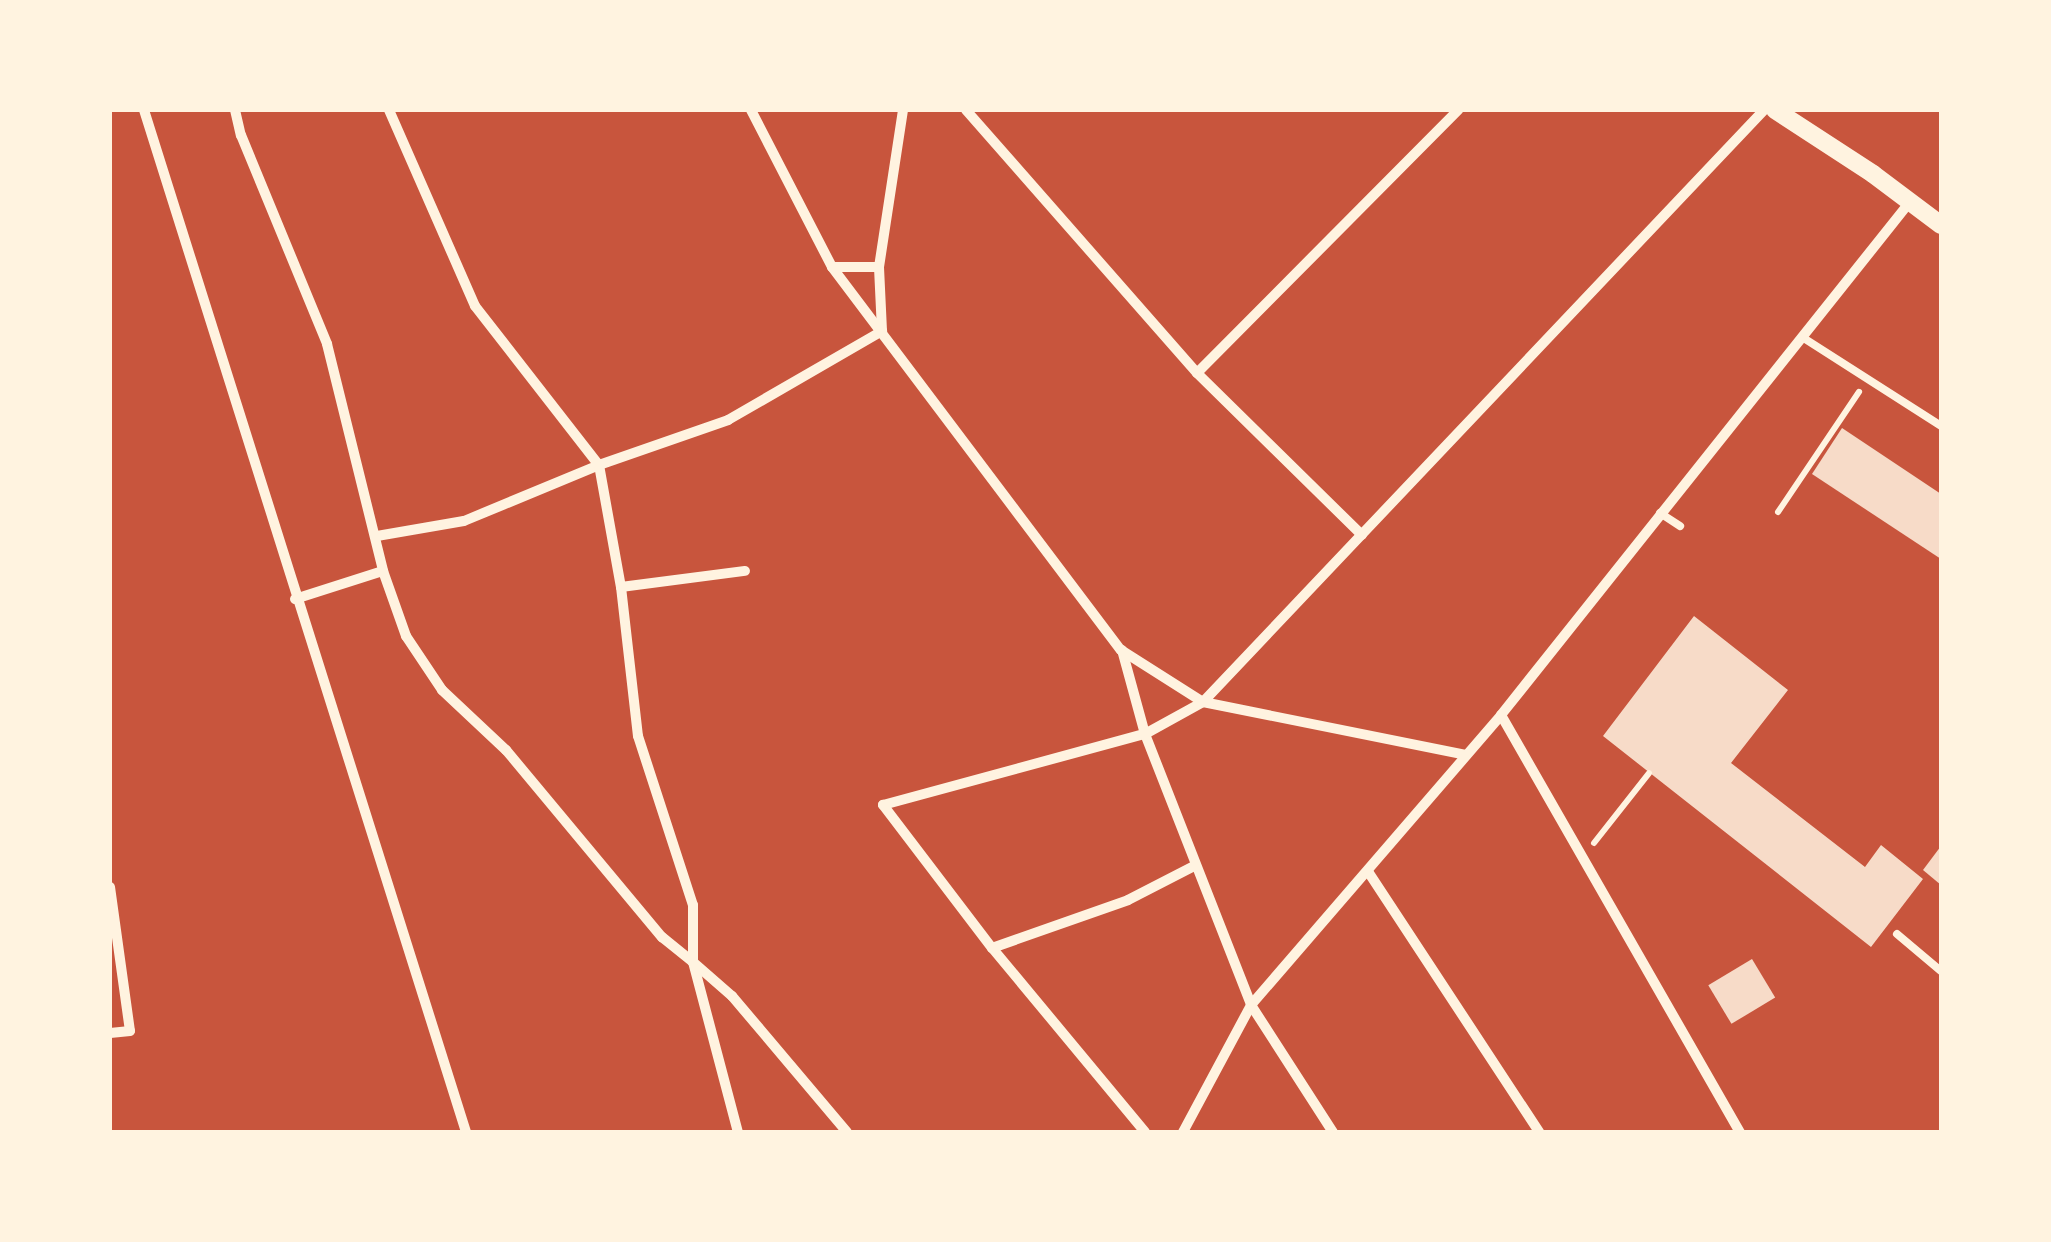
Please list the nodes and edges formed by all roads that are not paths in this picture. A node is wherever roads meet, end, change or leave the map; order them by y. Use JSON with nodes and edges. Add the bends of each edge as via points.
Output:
{"nodes":[{"id":1,"x":144,"y":110,"type":"edge"},
{"id":2,"x":236,"y":110,"type":"edge"},
{"id":3,"x":389,"y":110,"type":"edge"},
{"id":4,"x":751,"y":110,"type":"edge"},
{"id":5,"x":904,"y":110,"type":"edge"},
{"id":6,"x":966,"y":110,"type":"edge"},
{"id":7,"x":1458,"y":110,"type":"edge"},
{"id":8,"x":1764,"y":110,"type":"edge"},
{"id":9,"x":1775,"y":110,"type":"edge"},
{"id":10,"x":1909,"y":203,"type":"junction"},
{"id":11,"x":1941,"y":225,"type":"edge"},
{"id":12,"x":832,"y":267,"type":"junction"},
{"id":13,"x":879,"y":267,"type":"junction"},
{"id":14,"x":882,"y":331,"type":"junction"},
{"id":15,"x":1802,"y":337,"type":"junction"},
{"id":16,"x":1197,"y":373,"type":"junction"},
{"id":17,"x":1941,"y":426,"type":"edge"},
{"id":18,"x":599,"y":465,"type":"junction"},
{"id":19,"x":1660,"y":513,"type":"junction"},
{"id":20,"x":1680,"y":526,"type":"dead end"},
{"id":21,"x":1362,"y":535,"type":"junction"},
{"id":22,"x":377,"y":536,"type":"junction"},
{"id":23,"x":383,"y":570,"type":"junction"},
{"id":24,"x":745,"y":571,"type":"dead end"},
{"id":25,"x":621,"y":587,"type":"junction"},
{"id":26,"x":295,"y":599,"type":"junction"},
{"id":27,"x":1122,"y":650,"type":"junction"},
{"id":28,"x":1203,"y":702,"type":"junction"},
{"id":29,"x":1502,"y":715,"type":"junction"},
{"id":30,"x":1145,"y":734,"type":"junction"},
{"id":31,"x":1466,"y":755,"type":"junction"},
{"id":32,"x":1196,"y":865,"type":"junction"},
{"id":33,"x":1369,"y":873,"type":"junction"},
{"id":34,"x":110,"y":887,"type":"edge"},
{"id":35,"x":1897,"y":934,"type":"dead end"},
{"id":36,"x":992,"y":948,"type":"junction"},
{"id":37,"x":693,"y":962,"type":"junction"},
{"id":38,"x":1941,"y":971,"type":"edge"},
{"id":39,"x":1250,"y":1005,"type":"junction"},
{"id":40,"x":110,"y":1033,"type":"edge"},
{"id":41,"x":466,"y":1132,"type":"edge"},
{"id":42,"x":738,"y":1132,"type":"edge"},
{"id":43,"x":847,"y":1132,"type":"edge"},
{"id":44,"x":1145,"y":1132,"type":"edge"},
{"id":45,"x":1183,"y":1132,"type":"edge"},
{"id":46,"x":1333,"y":1132,"type":"edge"},
{"id":47,"x":1539,"y":1132,"type":"edge"},
{"id":48,"x":1740,"y":1132,"type":"edge"}],
"edges":[{"from":1,"to":26,"type":"street"},
{"from":2,"to":22,"type":"street","via":[[327,344]]},
{"from":3,"to":18,"type":"street","via":[[475,306]]},
{"from":4,"to":12,"type":"street"},
{"from":5,"to":13,"type":"street"},
{"from":6,"to":16,"type":"street"},
{"from":7,"to":16,"type":"street"},
{"from":8,"to":21,"type":"street"},
{"from":9,"to":10,"type":"street"},
{"from":10,"to":11,"type":"street"},
{"from":10,"to":15,"type":"street"},
{"from":12,"to":13,"type":"street"},
{"from":12,"to":14,"type":"street"},
{"from":13,"to":14,"type":"street"},
{"from":14,"to":18,"type":"street","via":[[728,420]]},
{"from":14,"to":27,"type":"street"},
{"from":15,"to":17,"type":"lane"},
{"from":15,"to":19,"type":"street"},
{"from":16,"to":21,"type":"street"},
{"from":18,"to":22,"type":"street","via":[[464,521]]},
{"from":18,"to":25,"type":"street"},
{"from":19,"to":20,"type":"lane"},
{"from":19,"to":29,"type":"street"},
{"from":21,"to":28,"type":"street"},
{"from":22,"to":23,"type":"street"},
{"from":23,"to":26,"type":"street"},
{"from":23,"to":37,"type":"street","via":[[406,636],[442,690],[506,750],[662,936]]},
{"from":24,"to":25,"type":"street"},
{"from":25,"to":37,"type":"street","via":[[638,736],[693,905]]},
{"from":26,"to":41,"type":"street"},
{"from":27,"to":28,"type":"street"},
{"from":27,"to":30,"type":"street"},
{"from":28,"to":30,"type":"street"},
{"from":28,"to":31,"type":"street"},
{"from":29,"to":31,"type":"street"},
{"from":29,"to":48,"type":"street"},
{"from":30,"to":32,"type":"street"},
{"from":30,"to":36,"type":"street","via":[[884,805]]},
{"from":31,"to":33,"type":"street"},
{"from":32,"to":36,"type":"street","via":[[1128,900]]},
{"from":32,"to":39,"type":"street"},
{"from":33,"to":39,"type":"street"},
{"from":33,"to":47,"type":"street"},
{"from":34,"to":40,"type":"street","via":[[130,1030]]},
{"from":35,"to":38,"type":"lane"},
{"from":36,"to":44,"type":"street"},
{"from":37,"to":42,"type":"street"},
{"from":37,"to":43,"type":"street","via":[[732,996]]},
{"from":39,"to":45,"type":"street"},
{"from":39,"to":46,"type":"street"}]}
